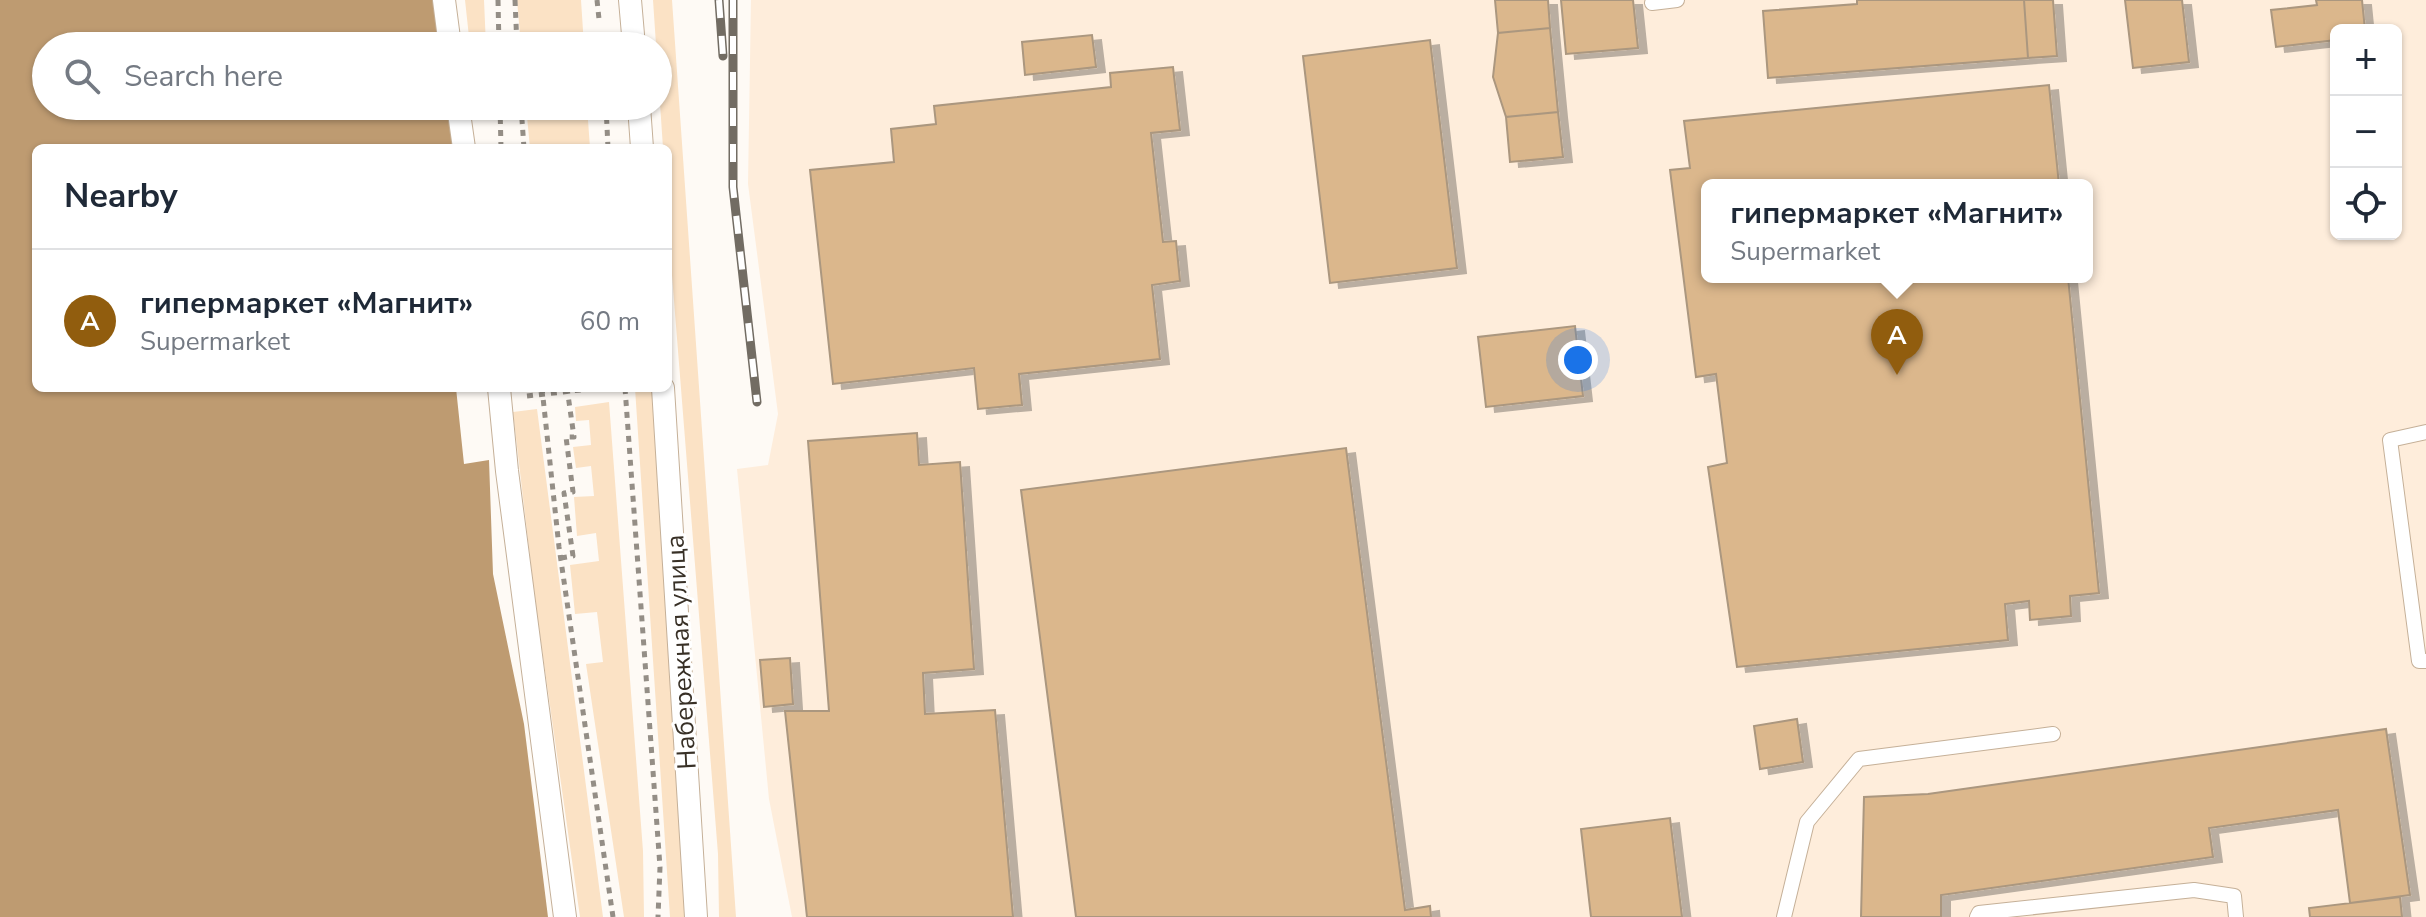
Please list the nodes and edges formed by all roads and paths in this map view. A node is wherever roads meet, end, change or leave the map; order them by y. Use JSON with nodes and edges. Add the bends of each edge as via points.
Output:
{"nodes":[{"id":1,"x":444,"y":0,"type":"edge"},
{"id":2,"x":498,"y":0,"type":"edge"},
{"id":3,"x":515,"y":0,"type":"edge"},
{"id":4,"x":630,"y":0,"type":"edge"},
{"id":5,"x":1677,"y":0,"type":"edge"},
{"id":6,"x":1652,"y":3,"type":"dead end"},
{"id":7,"x":448,"y":32,"type":"edge"},
{"id":8,"x":499,"y":32,"type":"edge"},
{"id":9,"x":516,"y":32,"type":"edge"},
{"id":10,"x":633,"y":32,"type":"edge"},
{"id":11,"x":460,"y":120,"type":"edge"},
{"id":12,"x":500,"y":120,"type":"edge"},
{"id":13,"x":522,"y":120,"type":"edge"},
{"id":14,"x":607,"y":120,"type":"edge"},
{"id":15,"x":640,"y":120,"type":"edge"},
{"id":16,"x":463,"y":144,"type":"edge"},
{"id":17,"x":501,"y":144,"type":"edge"},
{"id":18,"x":524,"y":144,"type":"edge"},
{"id":19,"x":608,"y":144,"type":"edge"},
{"id":20,"x":642,"y":144,"type":"edge"},
{"id":21,"x":499,"y":392,"type":"edge"},
{"id":22,"x":542,"y":392,"type":"edge"},
{"id":23,"x":568,"y":392,"type":"edge"},
{"id":24,"x":625,"y":392,"type":"edge"},
{"id":25,"x":663,"y":392,"type":"edge"},
{"id":26,"x":2426,"y":432,"type":"edge"},
{"id":27,"x":561,"y":558,"type":"junction"},
{"id":28,"x":2426,"y":661,"type":"edge"},
{"id":29,"x":2053,"y":734,"type":"dead end"},
{"id":30,"x":565,"y":917,"type":"edge"},
{"id":31,"x":613,"y":917,"type":"edge"},
{"id":32,"x":658,"y":917,"type":"edge"},
{"id":33,"x":696,"y":917,"type":"edge"},
{"id":34,"x":1784,"y":917,"type":"edge"},
{"id":35,"x":1977,"y":917,"type":"edge"},
{"id":36,"x":2236,"y":917,"type":"edge"}],
"edges":[{"from":1,"to":7,"type":"street"},
{"from":2,"to":8,"type":"path"},
{"from":3,"to":9,"type":"path"},
{"from":4,"to":10,"type":"street"},
{"from":5,"to":6,"type":"lane"},
{"from":11,"to":16,"type":"street"},
{"from":12,"to":17,"type":"path"},
{"from":13,"to":18,"type":"path"},
{"from":14,"to":19,"type":"path"},
{"from":15,"to":20,"type":"street"},
{"from":21,"to":30,"type":"street"},
{"from":22,"to":27,"type":"path"},
{"from":23,"to":27,"type":"path","via":[[574,437],[566,437],[573,492],[564,493],[573,556]]},
{"from":24,"to":32,"type":"path","via":[[660,867]]},
{"from":25,"to":33,"type":"street","name":"Набережная улица"},
{"from":26,"to":28,"type":"lane","via":[[2390,440],[2419,661]]},
{"from":27,"to":31,"type":"path"},
{"from":29,"to":34,"type":"lane","via":[[1859,759],[1807,822]]},
{"from":35,"to":36,"type":"lane","via":[[2194,890],[2234,896]]}]}
